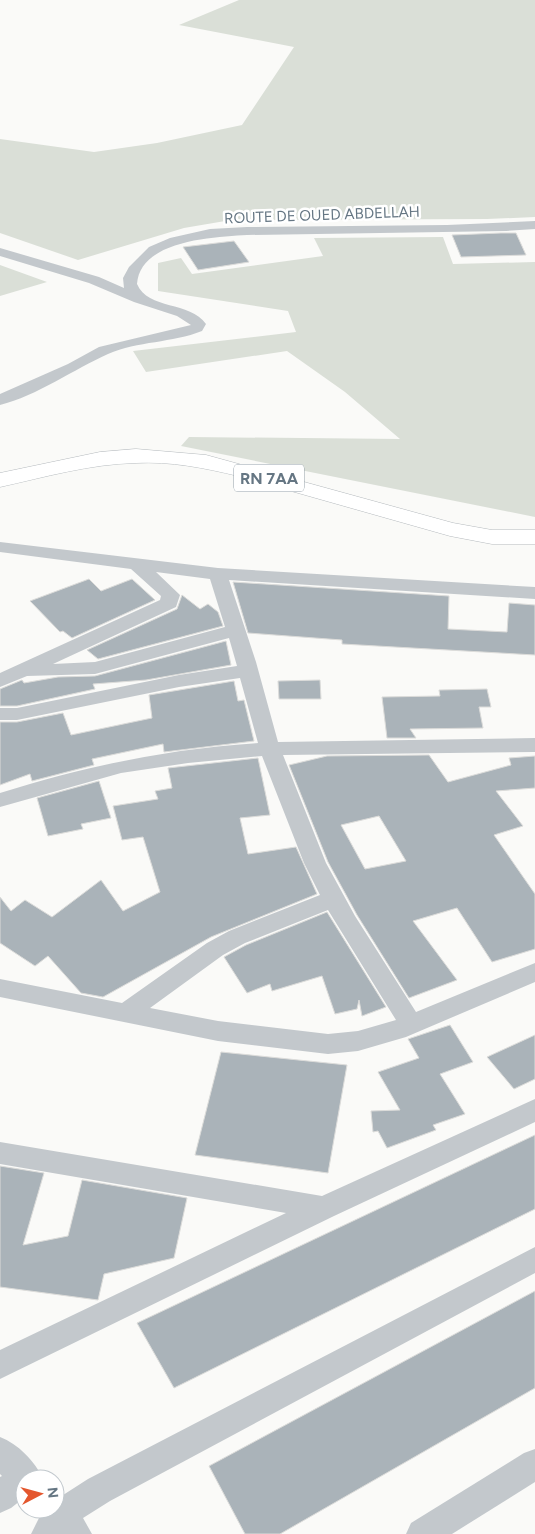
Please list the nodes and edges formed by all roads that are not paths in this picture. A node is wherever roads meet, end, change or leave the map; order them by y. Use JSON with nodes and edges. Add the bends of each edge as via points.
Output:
{"nodes":[{"id":1,"x":535,"y":225,"type":"edge"},
{"id":2,"x":0,"y":252,"type":"edge"},
{"id":3,"x":139,"y":299,"type":"junction"},
{"id":4,"x":0,"y":400,"type":"edge"},
{"id":5,"x":0,"y":480,"type":"edge"},
{"id":6,"x":535,"y":537,"type":"edge"},
{"id":7,"x":0,"y":547,"type":"edge"},
{"id":8,"x":138,"y":566,"type":"junction"},
{"id":9,"x":218,"y":574,"type":"junction"},
{"id":10,"x":535,"y":593,"type":"edge"},
{"id":11,"x":236,"y":630,"type":"junction"},
{"id":12,"x":24,"y":670,"type":"junction"},
{"id":13,"x":248,"y":671,"type":"junction"},
{"id":14,"x":0,"y":681,"type":"edge"},
{"id":15,"x":0,"y":714,"type":"edge"},
{"id":16,"x":535,"y":745,"type":"edge"},
{"id":17,"x":270,"y":750,"type":"junction"},
{"id":18,"x":0,"y":800,"type":"edge"},
{"id":19,"x":334,"y":899,"type":"junction"},
{"id":20,"x":535,"y":972,"type":"edge"},
{"id":21,"x":0,"y":988,"type":"edge"},
{"id":22,"x":125,"y":1013,"type":"junction"},
{"id":23,"x":411,"y":1024,"type":"junction"},
{"id":24,"x":535,"y":1110,"type":"edge"},
{"id":25,"x":0,"y":1153,"type":"edge"},
{"id":26,"x":324,"y":1208,"type":"junction"},
{"id":27,"x":535,"y":1259,"type":"edge"},
{"id":28,"x":0,"y":1365,"type":"edge"},
{"id":29,"x":0,"y":1452,"type":"edge"},
{"id":30,"x":535,"y":1464,"type":"edge"},
{"id":31,"x":17,"y":1469,"type":"edge"},
{"id":32,"x":15,"y":1486,"type":"edge"},
{"id":33,"x":0,"y":1498,"type":"edge"},
{"id":34,"x":58,"y":1524,"type":"edge"},
{"id":35,"x":422,"y":1534,"type":"edge"}],
"edges":[{"from":1,"to":3,"type":"street","name":"ROUTE DE OUED ABDELLAH","via":[[250,231],[196,237],[159,248],[140,261],[130,283]]},
{"from":2,"to":3,"type":"street","via":[[94,280]]},
{"from":3,"to":4,"type":"street","via":[[191,316],[199,324],[191,331],[104,350]]},
{"from":5,"to":6,"type":"main road","number":"RN 7AA","via":[[100,459],[168,457],[244,471],[450,529],[492,537]]},
{"from":7,"to":8,"type":"street"},
{"from":8,"to":9,"type":"street"},
{"from":8,"to":12,"type":"street","via":[[171,595],[169,603]]},
{"from":9,"to":10,"type":"street"},
{"from":9,"to":11,"type":"street"},
{"from":11,"to":12,"type":"street","via":[[95,668]]},
{"from":11,"to":13,"type":"street"},
{"from":12,"to":14,"type":"street"},
{"from":13,"to":15,"type":"street","via":[[179,681],[17,714]]},
{"from":13,"to":17,"type":"street"},
{"from":16,"to":17,"type":"street"},
{"from":17,"to":18,"type":"street","via":[[139,763]]},
{"from":17,"to":19,"type":"street","via":[[315,863]]},
{"from":19,"to":22,"type":"street","via":[[237,937]]},
{"from":19,"to":23,"type":"street"},
{"from":20,"to":23,"type":"street"},
{"from":21,"to":22,"type":"street"},
{"from":22,"to":23,"type":"street","via":[[218,1031],[328,1044],[375,1037]]},
{"from":24,"to":26,"type":"street"},
{"from":25,"to":26,"type":"street"},
{"from":26,"to":28,"type":"street"},
{"from":27,"to":34,"type":"street","via":[[99,1490]]},
{"from":29,"to":31,"type":"street"},
{"from":30,"to":35,"type":"street"},
{"from":32,"to":33,"type":"street"}]}
